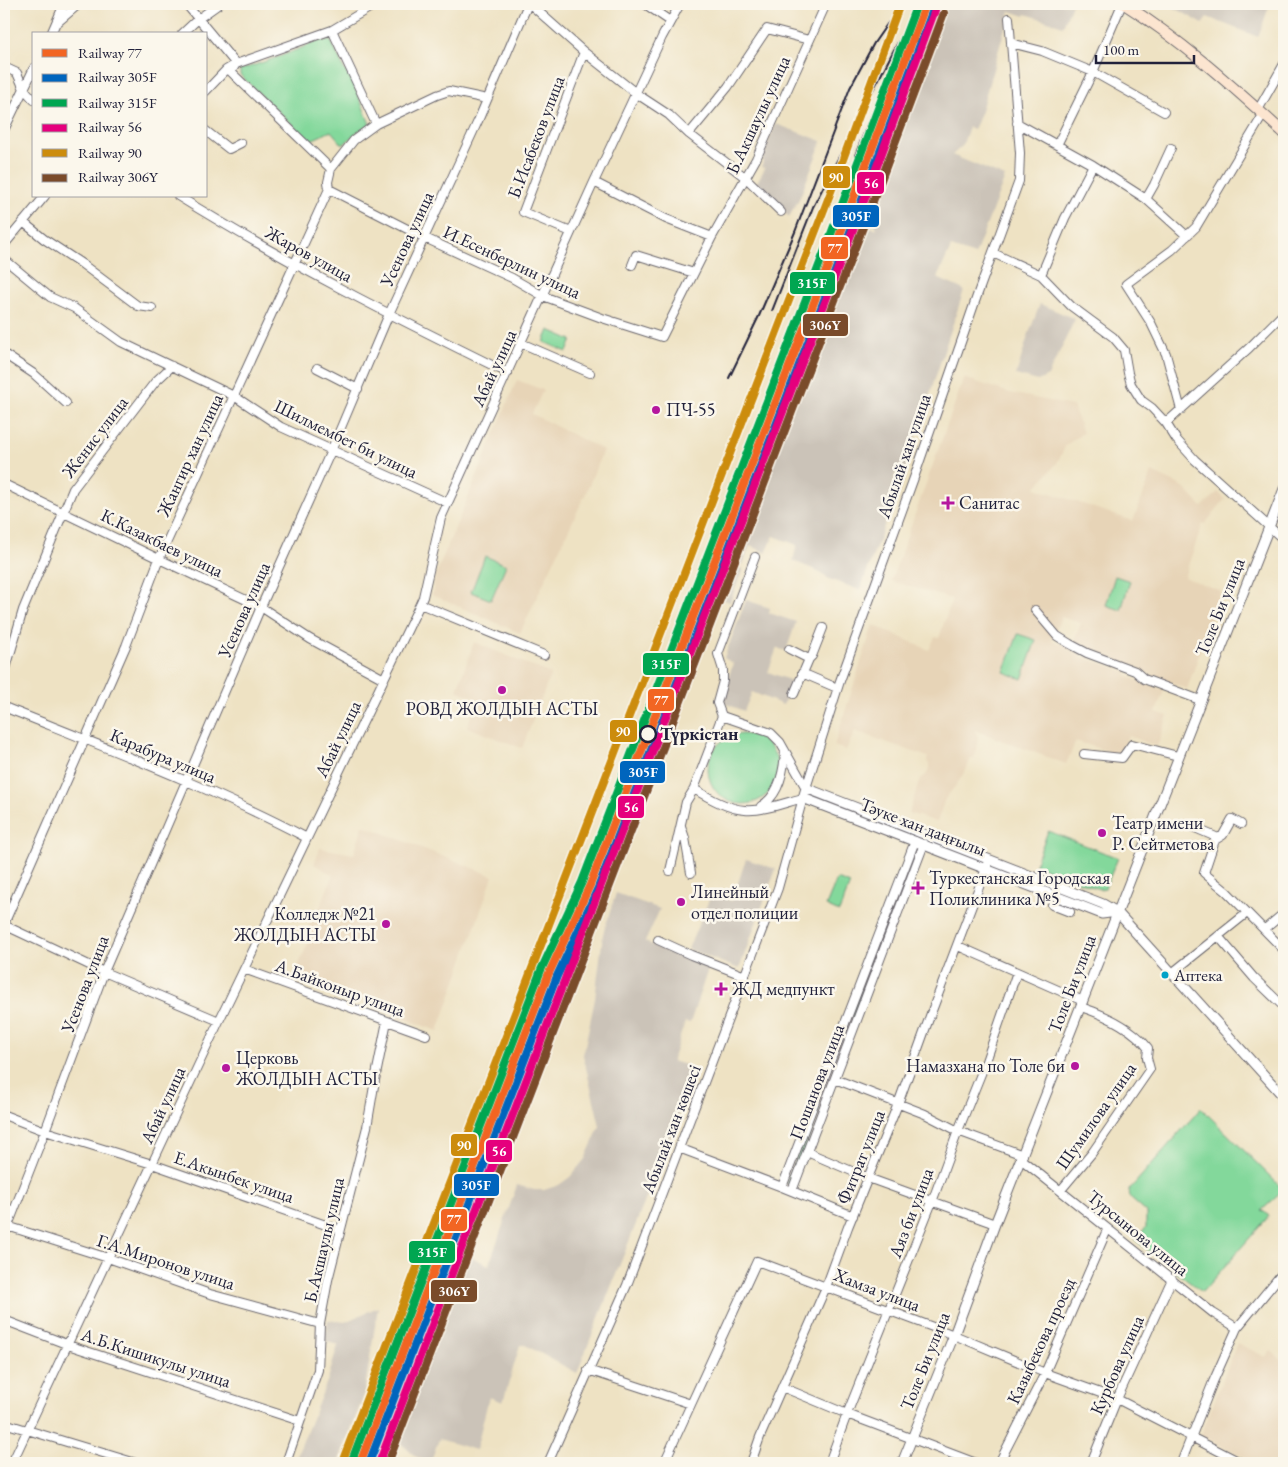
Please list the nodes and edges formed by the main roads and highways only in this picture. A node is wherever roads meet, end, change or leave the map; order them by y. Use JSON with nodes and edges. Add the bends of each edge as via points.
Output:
{"nodes":[{"id":1,"x":1123,"y":4,"type":"edge"},
{"id":2,"x":1284,"y":133,"type":"edge"}],
"edges":[{"from":1,"to":2,"type":"main road","via":[[1207,64]]}]}
